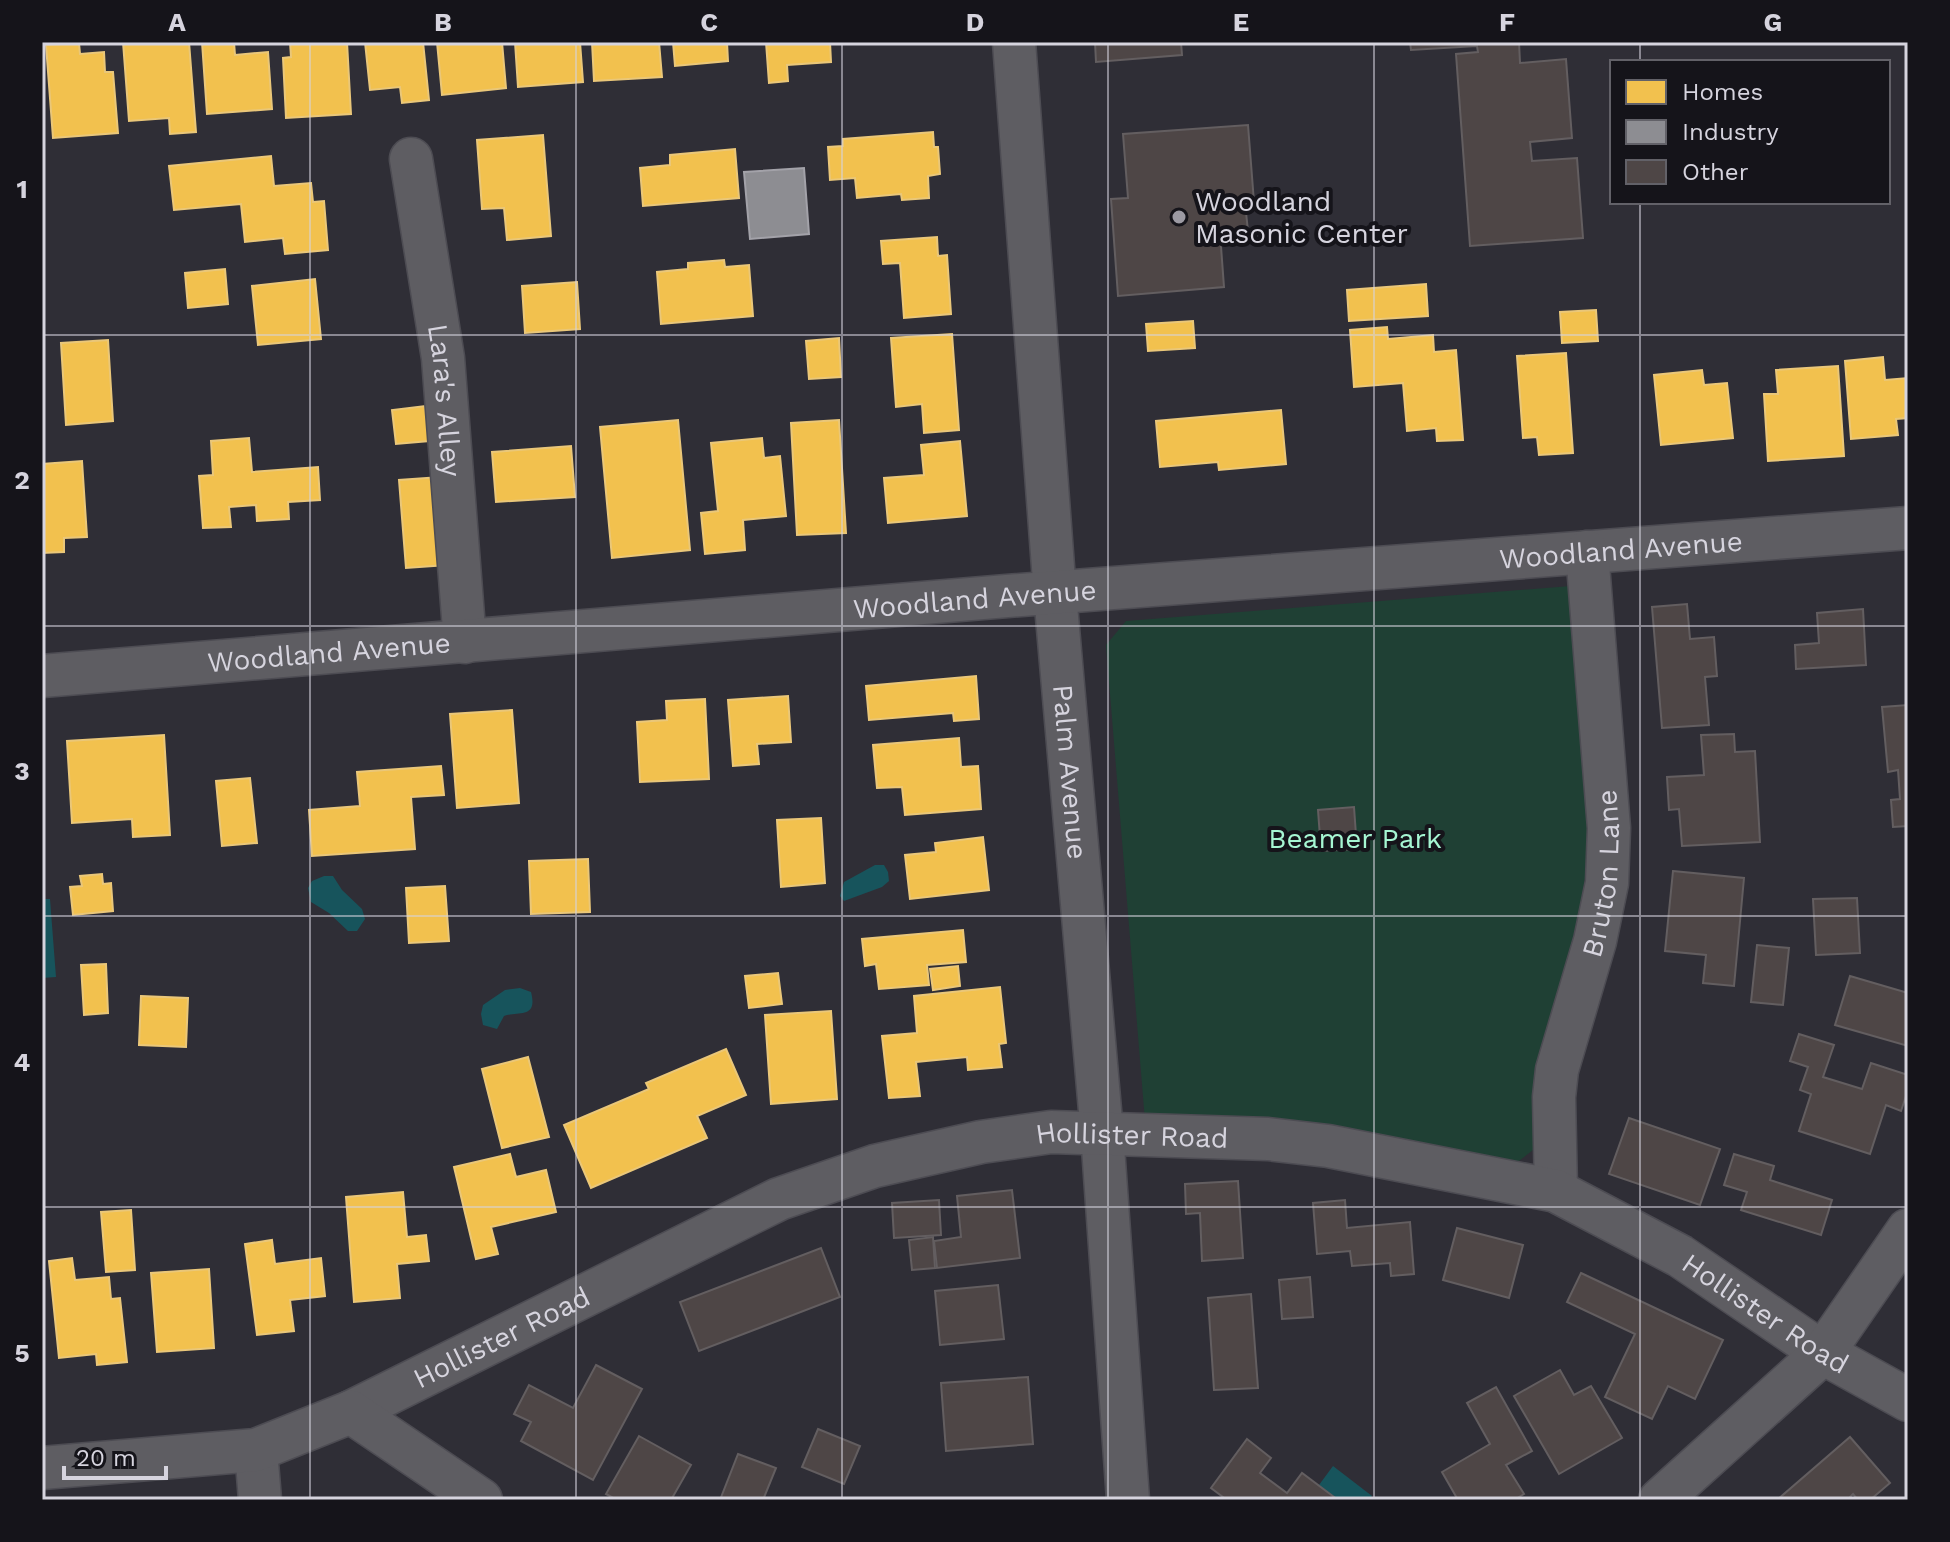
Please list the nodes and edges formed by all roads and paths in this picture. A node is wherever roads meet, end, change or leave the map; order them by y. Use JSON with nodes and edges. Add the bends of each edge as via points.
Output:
{"nodes":[{"id":1,"x":1014,"y":42,"type":"edge"},
{"id":2,"x":411,"y":159,"type":"dead end"},
{"id":3,"x":1908,"y":528,"type":"edge"},
{"id":4,"x":1587,"y":552,"type":"junction"},
{"id":5,"x":1055,"y":594,"type":"junction"},
{"id":6,"x":465,"y":642,"type":"junction"},
{"id":7,"x":42,"y":676,"type":"edge"},
{"id":8,"x":1102,"y":1133,"type":"junction"},
{"id":9,"x":1556,"y":1191,"type":"junction"},
{"id":10,"x":1908,"y":1230,"type":"edge"},
{"id":11,"x":1823,"y":1353,"type":"junction"},
{"id":12,"x":1908,"y":1400,"type":"edge"},
{"id":13,"x":351,"y":1412,"type":"junction"},
{"id":14,"x":256,"y":1450,"type":"junction"},
{"id":15,"x":42,"y":1468,"type":"edge"},
{"id":16,"x":260,"y":1500,"type":"edge"},
{"id":17,"x":481,"y":1500,"type":"edge"},
{"id":18,"x":1128,"y":1500,"type":"edge"},
{"id":19,"x":1660,"y":1500,"type":"edge"}],
"edges":[{"from":1,"to":5,"type":"street","name":"Palm Avenue"},
{"from":2,"to":6,"type":"street","name":"Lara's Alley","via":[[443,358]]},
{"from":3,"to":4,"type":"street","name":"Woodland Avenue"},
{"from":4,"to":5,"type":"street","name":"Woodland Avenue"},
{"from":4,"to":9,"type":"street","name":"Bruton Lane","via":[[1609,828],[1595,941],[1557,1070]]},
{"from":5,"to":6,"type":"street","name":"Woodland Avenue"},
{"from":5,"to":8,"type":"street","name":"Palm Avenue"},
{"from":6,"to":7,"type":"street","name":"Woodland Avenue"},
{"from":8,"to":9,"type":"street","name":"Hollister Road","via":[[1328,1146]]},
{"from":8,"to":13,"type":"street","name":"Hollister Road","via":[[1051,1132],[981,1142],[875,1166],[779,1199]]},
{"from":8,"to":18,"type":"street","name":"Palm Avenue"},
{"from":9,"to":11,"type":"street","name":"Hollister Road","via":[[1680,1256]]},
{"from":10,"to":11,"type":"street"},
{"from":11,"to":12,"type":"street","name":"Hollister Road"},
{"from":11,"to":19,"type":"street"},
{"from":13,"to":14,"type":"street","name":"Hollister Road"},
{"from":13,"to":17,"type":"street"},
{"from":14,"to":15,"type":"street","name":"Hollister Road"},
{"from":14,"to":16,"type":"street"}]}
